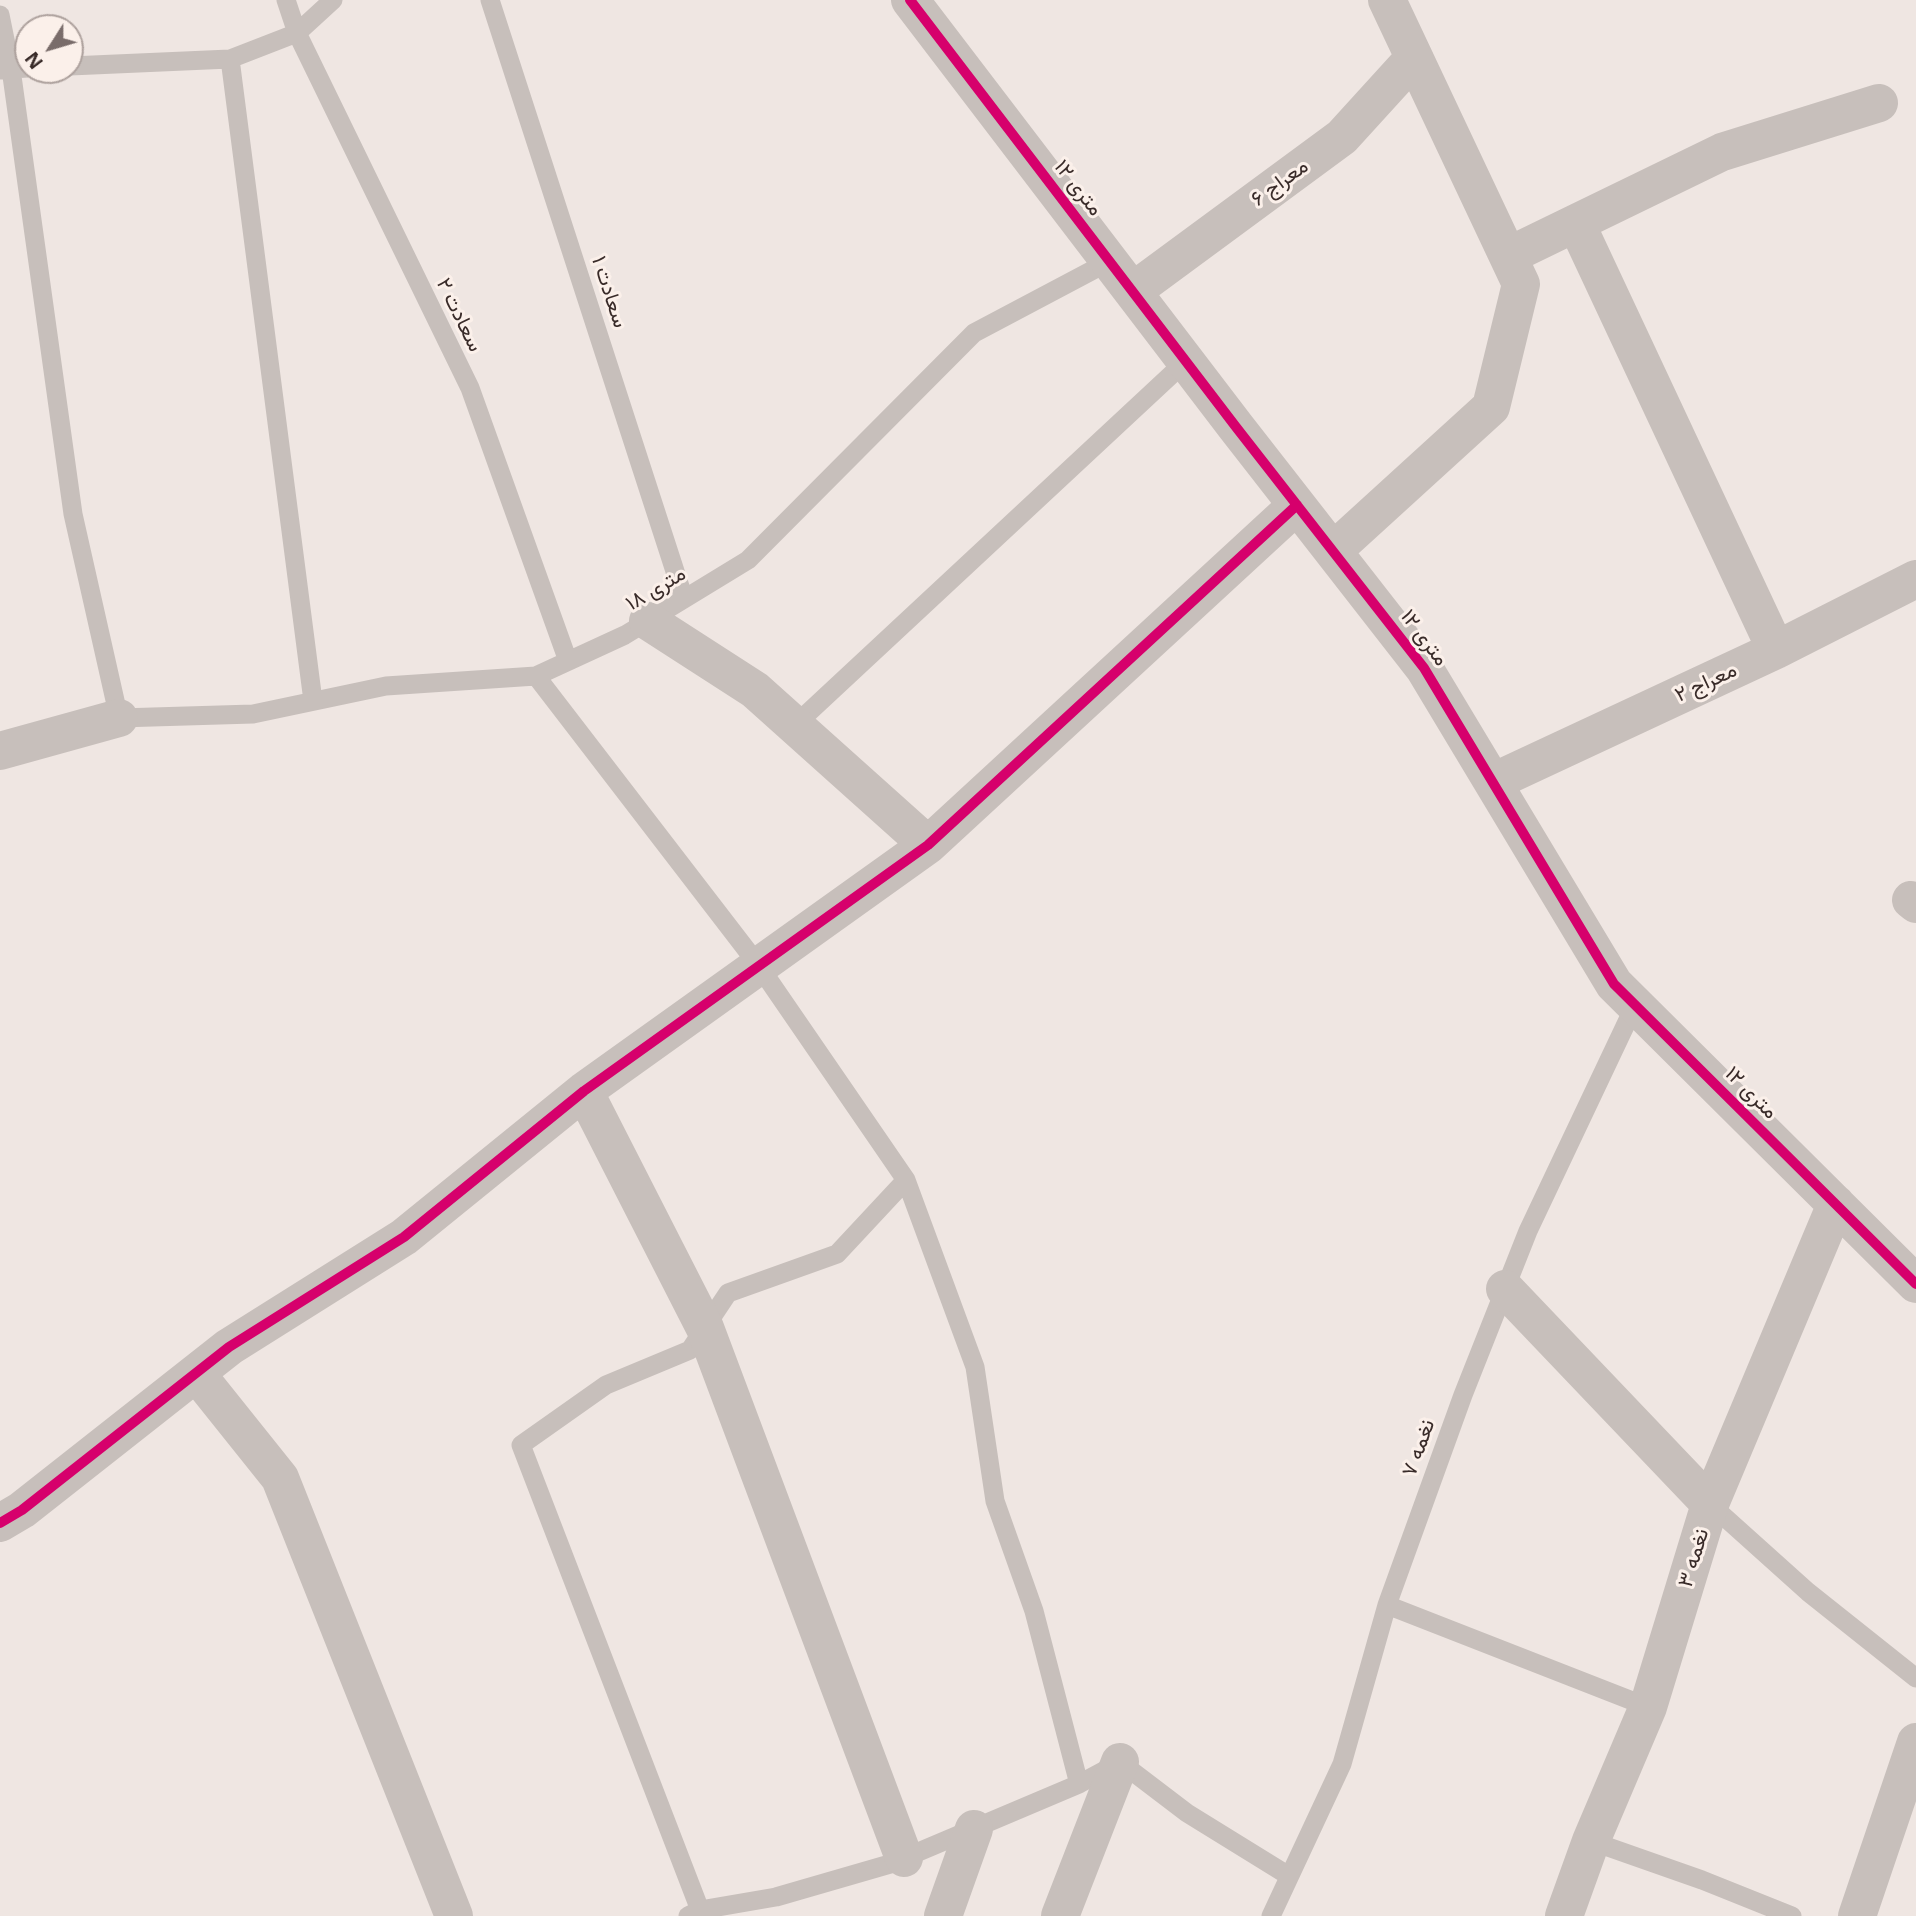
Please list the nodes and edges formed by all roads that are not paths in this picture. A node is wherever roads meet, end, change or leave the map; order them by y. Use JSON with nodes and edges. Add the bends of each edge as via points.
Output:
{"nodes":[{"id":1,"x":286,"y":0,"type":"edge"},
{"id":2,"x":333,"y":0,"type":"edge"},
{"id":3,"x":490,"y":0,"type":"edge"},
{"id":4,"x":909,"y":0,"type":"edge"},
{"id":5,"x":1387,"y":0,"type":"edge"},
{"id":6,"x":0,"y":15,"type":"edge"},
{"id":7,"x":297,"y":33,"type":"junction"},
{"id":8,"x":230,"y":59,"type":"junction"},
{"id":9,"x":1413,"y":59,"type":"junction"},
{"id":10,"x":84,"y":65,"type":"edge"},
{"id":11,"x":13,"y":69,"type":"edge"},
{"id":12,"x":1879,"y":103,"type":"dead end"},
{"id":13,"x":1576,"y":223,"type":"junction"},
{"id":14,"x":1508,"y":256,"type":"junction"},
{"id":15,"x":1110,"y":261,"type":"junction"},
{"id":16,"x":1133,"y":291,"type":"junction"},
{"id":17,"x":1186,"y":361,"type":"junction"},
{"id":18,"x":1297,"y":505,"type":"junction"},
{"id":19,"x":1333,"y":551,"type":"junction"},
{"id":20,"x":1916,"y":579,"type":"edge"},
{"id":21,"x":684,"y":599,"type":"junction"},
{"id":22,"x":648,"y":621,"type":"junction"},
{"id":23,"x":1776,"y":650,"type":"junction"},
{"id":24,"x":568,"y":661,"type":"junction"},
{"id":25,"x":536,"y":676,"type":"junction"},
{"id":26,"x":313,"y":701,"type":"junction"},
{"id":27,"x":119,"y":718,"type":"junction"},
{"id":28,"x":795,"y":725,"type":"junction"},
{"id":29,"x":0,"y":751,"type":"edge"},
{"id":30,"x":1493,"y":782,"type":"junction"},
{"id":31,"x":928,"y":845,"type":"junction"},
{"id":32,"x":759,"y":967,"type":"junction"},
{"id":33,"x":1635,"y":1005,"type":"junction"},
{"id":34,"x":584,"y":1091,"type":"junction"},
{"id":35,"x":906,"y":1180,"type":"junction"},
{"id":36,"x":1836,"y":1204,"type":"junction"},
{"id":37,"x":1916,"y":1284,"type":"edge"},
{"id":38,"x":1505,"y":1289,"type":"junction"},
{"id":39,"x":705,"y":1328,"type":"junction"},
{"id":40,"x":196,"y":1373,"type":"junction"},
{"id":41,"x":1710,"y":1504,"type":"junction"},
{"id":42,"x":0,"y":1523,"type":"edge"},
{"id":43,"x":1387,"y":1605,"type":"junction"},
{"id":44,"x":1916,"y":1678,"type":"edge"},
{"id":45,"x":1648,"y":1707,"type":"junction"},
{"id":46,"x":1916,"y":1742,"type":"edge"},
{"id":47,"x":1120,"y":1762,"type":"junction"},
{"id":48,"x":1079,"y":1784,"type":"junction"},
{"id":49,"x":974,"y":1829,"type":"junction"},
{"id":50,"x":1591,"y":1841,"type":"junction"},
{"id":51,"x":904,"y":1858,"type":"junction"},
{"id":52,"x":1289,"y":1875,"type":"junction"},
{"id":53,"x":696,"y":1914,"type":"edge"},
{"id":54,"x":454,"y":1916,"type":"edge"},
{"id":55,"x":943,"y":1916,"type":"edge"},
{"id":56,"x":1060,"y":1916,"type":"edge"},
{"id":57,"x":1271,"y":1916,"type":"edge"},
{"id":58,"x":1564,"y":1916,"type":"edge"},
{"id":59,"x":1792,"y":1916,"type":"edge"},
{"id":60,"x":1857,"y":1916,"type":"edge"}],
"edges":[{"from":1,"to":7,"type":"lane","name":"سعادت ۲"},
{"from":2,"to":7,"type":"lane"},
{"from":3,"to":21,"type":"lane","name":"سعادت ۱"},
{"from":4,"to":15,"type":"street","name":"۱۲ متری"},
{"from":5,"to":9,"type":"street"},
{"from":6,"to":11,"type":"lane"},
{"from":7,"to":8,"type":"lane"},
{"from":7,"to":24,"type":"lane","name":"سعادت ۲","via":[[470,388]]},
{"from":8,"to":10,"type":"lane"},
{"from":8,"to":26,"type":"lane"},
{"from":9,"to":14,"type":"street"},
{"from":9,"to":16,"type":"street","name":"معراج ۶","via":[[1342,137]]},
{"from":11,"to":27,"type":"lane","via":[[73,514]]},
{"from":12,"to":13,"type":"street","via":[[1721,152]]},
{"from":13,"to":14,"type":"street"},
{"from":13,"to":23,"type":"street"},
{"from":14,"to":19,"type":"street","via":[[1521,284],[1491,407]]},
{"from":15,"to":16,"type":"street","name":"۱۲ متری"},
{"from":15,"to":21,"type":"lane","name":"۱۸ متری","via":[[974,333],[748,560]]},
{"from":16,"to":17,"type":"street","name":"۱۲ متری"},
{"from":17,"to":18,"type":"street","name":"۱۲ متری"},
{"from":17,"to":28,"type":"lane"},
{"from":18,"to":19,"type":"street","name":"۱۲ متری"},
{"from":18,"to":31,"type":"street"},
{"from":19,"to":30,"type":"street","name":"۱۲ متری","via":[[1424,668]]},
{"from":20,"to":23,"type":"street","name":"معراج ۲"},
{"from":21,"to":22,"type":"lane","name":"۱۸ متری"},
{"from":22,"to":24,"type":"lane","name":"۱۸ متری"},
{"from":22,"to":28,"type":"street","via":[[755,690]]},
{"from":23,"to":30,"type":"street","name":"معراج ۲"},
{"from":24,"to":25,"type":"lane","name":"۱۸ متری"},
{"from":25,"to":26,"type":"lane","name":"۱۸ متری","via":[[386,686]]},
{"from":25,"to":32,"type":"lane"},
{"from":26,"to":27,"type":"lane","name":"۱۸ متری","via":[[253,713]]},
{"from":27,"to":29,"type":"street"},
{"from":28,"to":31,"type":"street"},
{"from":30,"to":33,"type":"street","name":"۱۲ متری","via":[[1614,984]]},
{"from":31,"to":32,"type":"street"},
{"from":32,"to":34,"type":"street"},
{"from":32,"to":35,"type":"lane"},
{"from":33,"to":36,"type":"street","name":"۱۲ متری"},
{"from":33,"to":38,"type":"lane","name":"نغمه ۷"},
{"from":34,"to":39,"type":"street"},
{"from":34,"to":40,"type":"street","via":[[404,1237],[229,1347]]},
{"from":35,"to":39,"type":"lane","via":[[837,1254],[728,1293]]},
{"from":35,"to":48,"type":"lane","via":[[975,1367],[995,1501],[1034,1611]]},
{"from":36,"to":37,"type":"street","name":"۱۲ متری"},
{"from":36,"to":41,"type":"street","name":"نغمه ۳"},
{"from":38,"to":41,"type":"street"},
{"from":38,"to":43,"type":"lane","name":"نغمه ۷"},
{"from":39,"to":51,"type":"street"},
{"from":39,"to":53,"type":"lane","via":[[690,1350],[606,1385],[521,1444]]},
{"from":40,"to":42,"type":"street"},
{"from":40,"to":54,"type":"street","via":[[280,1478]]},
{"from":41,"to":44,"type":"lane","via":[[1808,1592]]},
{"from":41,"to":45,"type":"street","name":"نغمه ۳"},
{"from":43,"to":45,"type":"lane"},
{"from":43,"to":52,"type":"lane","name":"نغمه ۷","via":[[1342,1764]]},
{"from":45,"to":50,"type":"street","name":"نغمه ۳"},
{"from":46,"to":60,"type":"street"},
{"from":47,"to":48,"type":"lane"},
{"from":47,"to":52,"type":"lane","via":[[1187,1813]]},
{"from":47,"to":56,"type":"street"},
{"from":48,"to":49,"type":"lane"},
{"from":49,"to":51,"type":"lane"},
{"from":49,"to":55,"type":"street"},
{"from":50,"to":58,"type":"street","name":"نغمه ۳"},
{"from":50,"to":59,"type":"lane"},
{"from":51,"to":53,"type":"lane","via":[[776,1897]]},
{"from":52,"to":57,"type":"lane","name":"نغمه ۷"}]}
